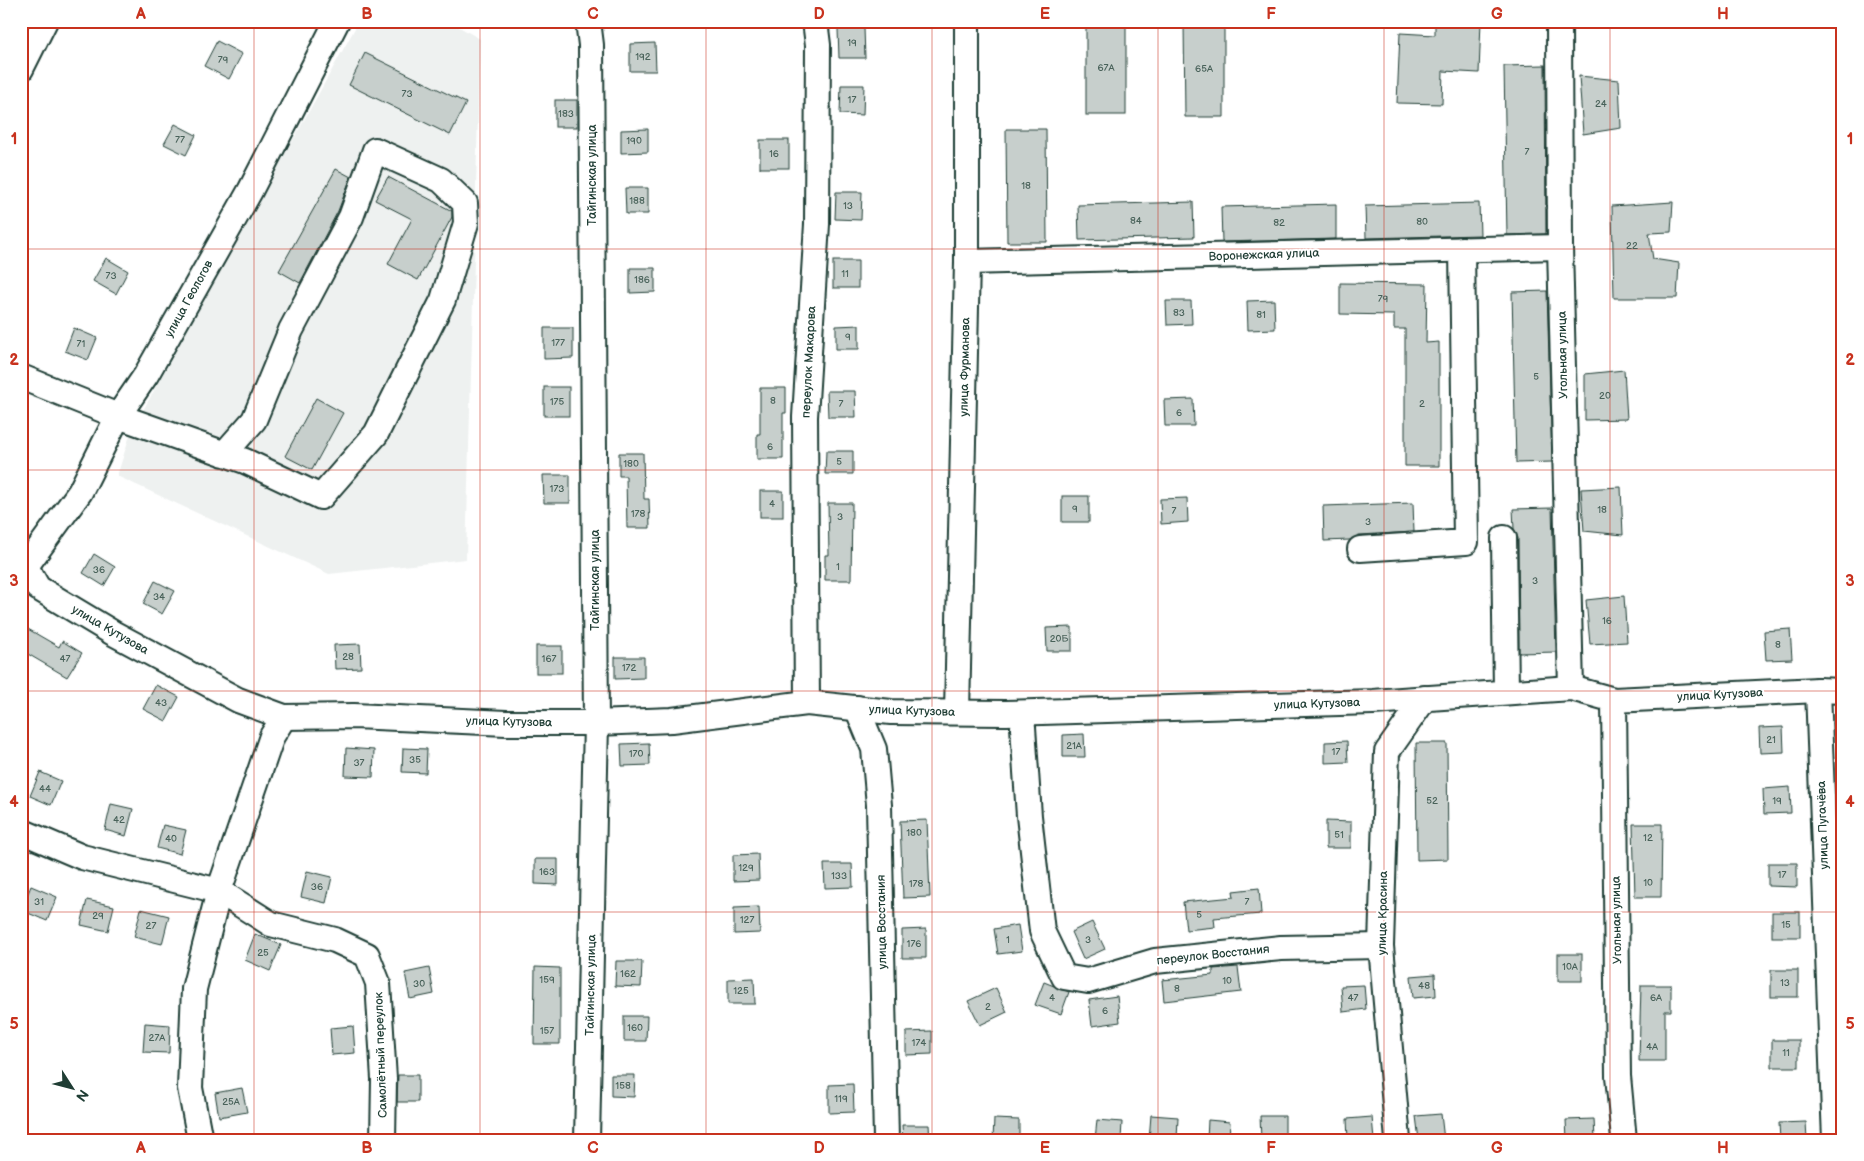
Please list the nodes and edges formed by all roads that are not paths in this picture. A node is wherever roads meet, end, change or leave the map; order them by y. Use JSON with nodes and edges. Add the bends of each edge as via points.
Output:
{"nodes":[{"id":1,"x":45,"y":21,"type":"edge"},
{"id":2,"x":337,"y":21,"type":"edge"},
{"id":3,"x":588,"y":21,"type":"edge"},
{"id":4,"x":815,"y":21,"type":"edge"},
{"id":5,"x":967,"y":21,"type":"edge"},
{"id":6,"x":1560,"y":21,"type":"edge"},
{"id":7,"x":21,"y":69,"type":"edge"},
{"id":8,"x":1560,"y":246,"type":"junction"},
{"id":9,"x":1462,"y":249,"type":"junction"},
{"id":10,"x":967,"y":262,"type":"junction"},
{"id":11,"x":21,"y":377,"type":"edge"},
{"id":12,"x":118,"y":416,"type":"junction"},
{"id":13,"x":224,"y":454,"type":"junction"},
{"id":14,"x":1504,"y":538,"type":"dead end"},
{"id":15,"x":1360,"y":549,"type":"dead end"},
{"id":16,"x":24,"y":570,"type":"edge"},
{"id":17,"x":1570,"y":688,"type":"junction"},
{"id":18,"x":1818,"y":690,"type":"junction"},
{"id":19,"x":1843,"y":691,"type":"edge"},
{"id":20,"x":1506,"y":692,"type":"junction"},
{"id":21,"x":1426,"y":698,"type":"junction"},
{"id":22,"x":1614,"y":700,"type":"junction"},
{"id":23,"x":807,"y":703,"type":"junction"},
{"id":24,"x":857,"y":708,"type":"junction"},
{"id":25,"x":891,"y":712,"type":"junction"},
{"id":26,"x":957,"y":712,"type":"junction"},
{"id":27,"x":284,"y":717,"type":"junction"},
{"id":28,"x":596,"y":723,"type":"junction"},
{"id":29,"x":1023,"y":727,"type":"dead end"},
{"id":30,"x":874,"y":748,"type":"junction"},
{"id":31,"x":21,"y":831,"type":"edge"},
{"id":32,"x":219,"y":891,"type":"junction"},
{"id":33,"x":1381,"y":946,"type":"junction"},
{"id":34,"x":200,"y":1140,"type":"edge"},
{"id":35,"x":383,"y":1140,"type":"edge"},
{"id":36,"x":587,"y":1140,"type":"edge"},
{"id":37,"x":886,"y":1140,"type":"edge"},
{"id":38,"x":1398,"y":1140,"type":"edge"},
{"id":39,"x":1624,"y":1140,"type":"edge"},
{"id":40,"x":1835,"y":1140,"type":"edge"}],
"edges":[{"from":1,"to":7,"type":"street"},
{"from":2,"to":12,"type":"street","name":"улица Геологов","via":[[245,199],[146,375]]},
{"from":3,"to":28,"type":"street","name":"Тайгинская улица","via":[[591,45]]},
{"from":4,"to":23,"type":"street","name":"переулок Макарова","via":[[818,45],[817,224],[805,416]]},
{"from":5,"to":10,"type":"street","name":"улица Фурманова"},
{"from":6,"to":8,"type":"street","name":"Угольная улица"},
{"from":8,"to":9,"type":"street","name":"Воронежская улица"},
{"from":8,"to":17,"type":"street","name":"Угольная улица"},
{"from":9,"to":10,"type":"street","name":"Воронежская улица"},
{"from":9,"to":15,"type":"street","via":[[1466,542]]},
{"from":10,"to":26,"type":"street","name":"улица Фурманова"},
{"from":11,"to":12,"type":"street"},
{"from":12,"to":13,"type":"street"},
{"from":12,"to":16,"type":"street","name":"улица Геологов","via":[[80,492]]},
{"from":13,"to":13,"type":"street","via":[[254,420],[291,330],[351,217],[375,150],[441,180],[465,203],[466,223],[444,300],[376,434],[321,497]]},
{"from":14,"to":20,"type":"street"},
{"from":16,"to":27,"type":"street","name":"улица Кутузова","via":[[38,588],[113,633],[238,700]]},
{"from":17,"to":20,"type":"street","name":"улица Кутузова"},
{"from":17,"to":22,"type":"street","name":"улица Кутузова"},
{"from":18,"to":19,"type":"street","name":"улица Кутузова"},
{"from":18,"to":22,"type":"street","name":"улица Кутузова"},
{"from":18,"to":40,"type":"street","name":"улица Пугачёва"},
{"from":20,"to":21,"type":"street","name":"улица Кутузова"},
{"from":21,"to":26,"type":"street","name":"улица Кутузова","via":[[1161,709]]},
{"from":21,"to":33,"type":"street","name":"улица Красина","via":[[1387,752]]},
{"from":22,"to":39,"type":"street","name":"Угольная улица","via":[[1618,1076]]},
{"from":23,"to":24,"type":"street","name":"улица Кутузова"},
{"from":23,"to":28,"type":"street","name":"улица Кутузова","via":[[672,720]]},
{"from":24,"to":25,"type":"street","name":"улица Кутузова"},
{"from":24,"to":30,"type":"street","name":"улица Восстания"},
{"from":25,"to":26,"type":"street","name":"улица Кутузова"},
{"from":25,"to":30,"type":"street"},
{"from":27,"to":28,"type":"street","name":"улица Кутузова"},
{"from":27,"to":32,"type":"street","via":[[272,736]]},
{"from":28,"to":36,"type":"street","name":"Тайгинская улица"},
{"from":29,"to":33,"type":"street","name":"переулок Восстания","via":[[1042,931],[1064,977],[1088,981],[1155,961],[1271,949]]},
{"from":30,"to":37,"type":"street","name":"улица Восстания","via":[[879,805]]},
{"from":31,"to":32,"type":"street","name":"Самолётный переулок","via":[[82,857]]},
{"from":32,"to":34,"type":"street","via":[[194,989],[190,1088]]},
{"from":32,"to":35,"type":"street","name":"Самолётный переулок","via":[[272,924],[335,940],[367,956],[378,983],[384,1079]]},
{"from":33,"to":38,"type":"street","name":"улица Красина"}]}
